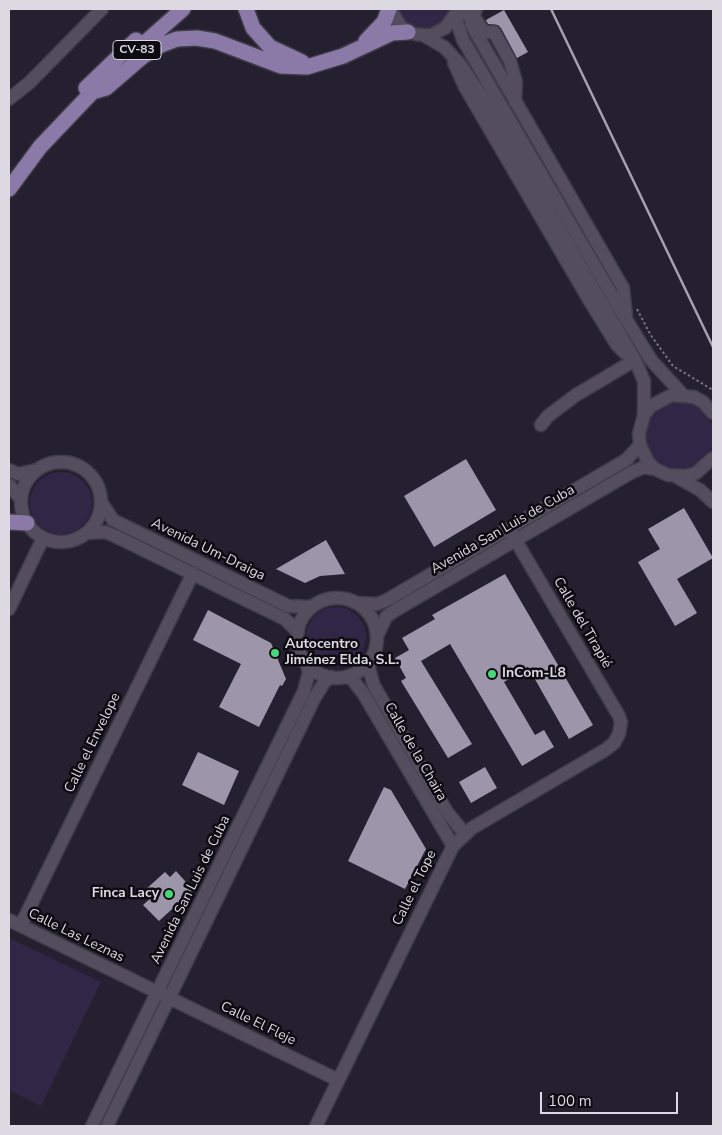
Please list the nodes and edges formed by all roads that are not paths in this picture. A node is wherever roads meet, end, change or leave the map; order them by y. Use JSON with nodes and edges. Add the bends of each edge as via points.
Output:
{"nodes":[{"id":1,"x":102,"y":9,"type":"edge"},
{"id":2,"x":167,"y":9,"type":"edge"},
{"id":3,"x":184,"y":9,"type":"edge"},
{"id":4,"x":246,"y":9,"type":"edge"},
{"id":5,"x":390,"y":9,"type":"edge"},
{"id":6,"x":456,"y":13,"type":"edge"},
{"id":7,"x":475,"y":13,"type":"edge"},
{"id":8,"x":416,"y":33,"type":"junction"},
{"id":9,"x":362,"y":46,"type":"junction"},
{"id":10,"x":321,"y":64,"type":"junction"},
{"id":11,"x":92,"y":92,"type":"junction"},
{"id":12,"x":9,"y":100,"type":"edge"},
{"id":13,"x":70,"y":113,"type":"junction"},
{"id":14,"x":9,"y":189,"type":"edge"},
{"id":15,"x":627,"y":321,"type":"junction"},
{"id":16,"x":635,"y":360,"type":"junction"},
{"id":17,"x":683,"y":395,"type":"junction"},
{"id":18,"x":713,"y":413,"type":"edge"},
{"id":19,"x":644,"y":415,"type":"junction"},
{"id":20,"x":541,"y":425,"type":"dead end"},
{"id":21,"x":640,"y":444,"type":"junction"},
{"id":22,"x":713,"y":458,"type":"edge"},
{"id":23,"x":655,"y":469,"type":"junction"},
{"id":24,"x":9,"y":470,"type":"edge"},
{"id":25,"x":38,"y":470,"type":"junction"},
{"id":26,"x":676,"y":476,"type":"junction"},
{"id":27,"x":9,"y":485,"type":"edge"},
{"id":28,"x":21,"y":499,"type":"junction"},
{"id":29,"x":101,"y":502,"type":"junction"},
{"id":30,"x":713,"y":502,"type":"edge"},
{"id":31,"x":9,"y":522,"type":"edge"},
{"id":32,"x":27,"y":523,"type":"junction"},
{"id":33,"x":509,"y":529,"type":"junction"},
{"id":34,"x":86,"y":533,"type":"junction"},
{"id":35,"x":43,"y":538,"type":"junction"},
{"id":36,"x":516,"y":540,"type":"junction"},
{"id":37,"x":193,"y":573,"type":"junction"},
{"id":38,"x":358,"y":603,"type":"junction"},
{"id":39,"x":312,"y":607,"type":"junction"},
{"id":40,"x":9,"y":610,"type":"edge"},
{"id":41,"x":298,"y":632,"type":"junction"},
{"id":42,"x":377,"y":636,"type":"junction"},
{"id":43,"x":370,"y":661,"type":"junction"},
{"id":44,"x":307,"y":665,"type":"junction"},
{"id":45,"x":332,"y":677,"type":"junction"},
{"id":46,"x":346,"y":677,"type":"junction"},
{"id":47,"x":619,"y":734,"type":"joint"},
{"id":48,"x":465,"y":834,"type":"junction"},
{"id":49,"x":453,"y":846,"type":"junction"},
{"id":50,"x":9,"y":920,"type":"edge"},
{"id":51,"x":21,"y":925,"type":"junction"},
{"id":52,"x":164,"y":995,"type":"junction"},
{"id":53,"x":338,"y":1080,"type":"junction"},
{"id":54,"x":92,"y":1126,"type":"edge"},
{"id":55,"x":107,"y":1126,"type":"edge"},
{"id":56,"x":316,"y":1126,"type":"edge"}],
"edges":[{"from":1,"to":12,"type":"street"},
{"from":2,"to":13,"type":"main road","via":[[74,100]]},
{"from":3,"to":11,"type":"main road","number":"CV-83"},
{"from":4,"to":10,"type":"main road","via":[[254,28],[270,47],[298,61]]},
{"from":5,"to":8,"type":"street","via":[[396,21]]},
{"from":5,"to":9,"type":"main road","via":[[384,22]]},
{"from":6,"to":7,"type":"street"},
{"from":6,"to":8,"type":"street","via":[[445,28],[431,35]]},
{"from":6,"to":15,"type":"street","via":[[463,40]]},
{"from":7,"to":15,"type":"street","via":[[470,24],[623,288]]},
{"from":8,"to":9,"type":"main road","via":[[392,33]]},
{"from":8,"to":16,"type":"street","via":[[450,52],[468,74]]},
{"from":9,"to":10,"type":"main road"},
{"from":10,"to":11,"type":"main road","via":[[282,66],[215,41],[177,39],[142,57],[106,88]]},
{"from":11,"to":13,"type":"main road","number":"CV-83"},
{"from":13,"to":14,"type":"main road","number":"CV-83"},
{"from":15,"to":17,"type":"street","via":[[656,366]]},
{"from":16,"to":19,"type":"street","via":[[644,381]]},
{"from":16,"to":20,"type":"street","via":[[576,395]]},
{"from":17,"to":18,"type":"street","via":[[703,402]]},
{"from":17,"to":19,"type":"street","via":[[661,399]]},
{"from":19,"to":21,"type":"street","via":[[640,424]]},
{"from":21,"to":23,"type":"street"},
{"from":21,"to":33,"type":"street","name":"Avenida San Luis de Cuba","via":[[626,460]]},
{"from":22,"to":26,"type":"street","via":[[696,473]]},
{"from":23,"to":26,"type":"street"},
{"from":23,"to":36,"type":"street","name":"Avenida San Luis de Cuba","via":[[644,467],[632,472]]},
{"from":24,"to":25,"type":"street","via":[[18,474]]},
{"from":25,"to":28,"type":"street","via":[[27,482]]},
{"from":25,"to":29,"type":"street","via":[[62,462],[79,467],[97,485]]},
{"from":26,"to":30,"type":"street"},
{"from":27,"to":28,"type":"street"},
{"from":28,"to":32,"type":"street"},
{"from":29,"to":34,"type":"street","via":[[97,519]]},
{"from":29,"to":39,"type":"street","name":"Avenida Um-Draiga","via":[[119,524],[288,606]]},
{"from":31,"to":32,"type":"main road"},
{"from":32,"to":35,"type":"street"},
{"from":33,"to":36,"type":"street","name":"Calle del Tirapié"},
{"from":33,"to":38,"type":"street","name":"Avenida San Luis de Cuba","via":[[388,600],[377,604]]},
{"from":34,"to":35,"type":"street","via":[[65,542]]},
{"from":34,"to":37,"type":"street","name":"Avenida Um-Draiga","via":[[105,532]]},
{"from":35,"to":40,"type":"street"},
{"from":36,"to":42,"type":"street","name":"Avenida San Luis de Cuba","via":[[394,611],[386,617]]},
{"from":36,"to":47,"type":"street","name":"Calle del Tirapié","via":[[619,716]]},
{"from":37,"to":41,"type":"street","name":"Avenida Um-Draiga","via":[[285,619]]},
{"from":37,"to":51,"type":"street","name":"Calle el Envelope"},
{"from":38,"to":39,"type":"street","via":[[334,598]]},
{"from":38,"to":42,"type":"street","via":[[375,623]]},
{"from":39,"to":41,"type":"street","via":[[302,618]]},
{"from":41,"to":44,"type":"street","via":[[299,649]]},
{"from":42,"to":43,"type":"street","via":[[376,649]]},
{"from":43,"to":46,"type":"street","via":[[360,671]]},
{"from":43,"to":48,"type":"street","name":"Calle de la Chaira","via":[[374,686],[447,812]]},
{"from":44,"to":45,"type":"street"},
{"from":44,"to":52,"type":"street","name":"Avenida San Luis de Cuba","via":[[309,672],[304,691]]},
{"from":45,"to":46,"type":"street"},
{"from":45,"to":52,"type":"street","name":"Avenida San Luis de Cuba","via":[[325,681],[315,696]]},
{"from":46,"to":49,"type":"street","name":"Calle de la Chaira","via":[[352,679],[363,693]]},
{"from":47,"to":48,"type":"street","name":"Calle el Tope","via":[[605,750]]},
{"from":48,"to":49,"type":"street","name":"Calle el Tope"},
{"from":49,"to":53,"type":"street","name":"Calle el Tope"},
{"from":50,"to":51,"type":"street","name":"Calle Las Leznas"},
{"from":51,"to":52,"type":"street","name":"Calle Las Leznas"},
{"from":52,"to":53,"type":"street","name":"Calle El Fleje"},
{"from":52,"to":54,"type":"street","name":"Avenida San Luis de Cuba"},
{"from":52,"to":55,"type":"street","name":"Avenida San Luis de Cuba"},
{"from":53,"to":56,"type":"street","name":"Calle el Tope"}]}
